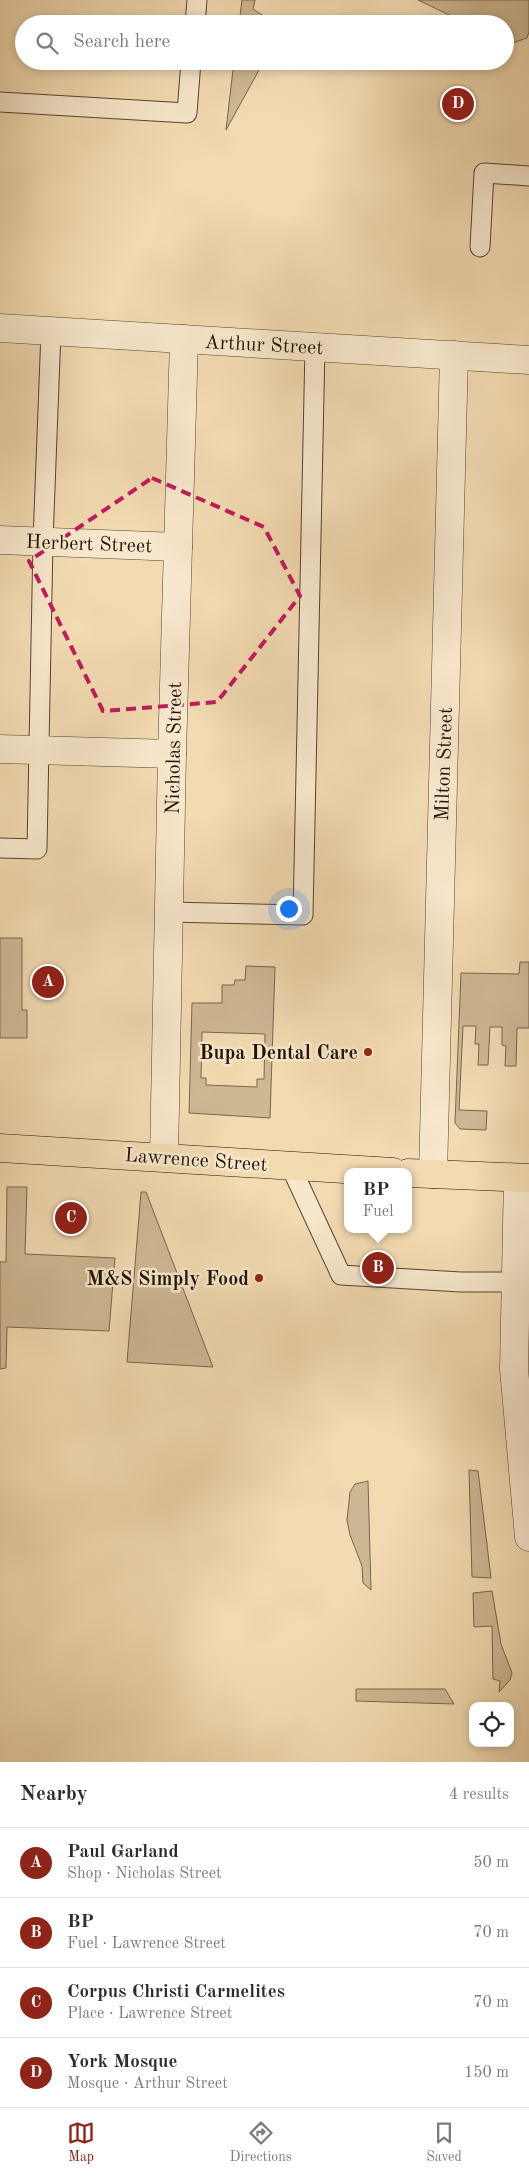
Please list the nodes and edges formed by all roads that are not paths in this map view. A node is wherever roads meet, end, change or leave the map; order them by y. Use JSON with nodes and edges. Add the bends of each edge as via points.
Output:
{"nodes":[{"id":1,"x":197,"y":0,"type":"edge"},
{"id":2,"x":196,"y":15,"type":"edge"},
{"id":3,"x":190,"y":70,"type":"edge"},
{"id":4,"x":0,"y":102,"type":"edge"},
{"id":5,"x":529,"y":176,"type":"edge"},
{"id":6,"x":480,"y":247,"type":"dead end"},
{"id":7,"x":0,"y":328,"type":"edge"},
{"id":8,"x":51,"y":331,"type":"junction"},
{"id":9,"x":184,"y":339,"type":"junction"},
{"id":10,"x":315,"y":347,"type":"junction"},
{"id":11,"x":454,"y":355,"type":"junction"},
{"id":12,"x":529,"y":360,"type":"edge"},
{"id":13,"x":0,"y":540,"type":"edge"},
{"id":14,"x":43,"y":541,"type":"junction"},
{"id":15,"x":178,"y":547,"type":"junction"},
{"id":16,"x":0,"y":749,"type":"edge"},
{"id":17,"x":40,"y":750,"type":"junction"},
{"id":18,"x":172,"y":754,"type":"junction"},
{"id":19,"x":0,"y":848,"type":"edge"},
{"id":20,"x":169,"y":912,"type":"junction"},
{"id":21,"x":0,"y":1148,"type":"edge"},
{"id":22,"x":164,"y":1157,"type":"junction"},
{"id":23,"x":290,"y":1165,"type":"junction"},
{"id":24,"x":344,"y":1169,"type":"edge"},
{"id":25,"x":420,"y":1174,"type":"edge"},
{"id":26,"x":524,"y":1178,"type":"edge"},
{"id":27,"x":515,"y":1282,"type":"junction"},
{"id":28,"x":529,"y":1537,"type":"edge"}],
"edges":[{"from":1,"to":2,"type":"lane"},
{"from":3,"to":4,"type":"lane","via":[[187,113]]},
{"from":5,"to":6,"type":"lane","via":[[484,172]]},
{"from":7,"to":8,"type":"street","name":"Arthur Street"},
{"from":8,"to":9,"type":"street","name":"Arthur Street"},
{"from":8,"to":14,"type":"lane"},
{"from":9,"to":10,"type":"street","name":"Arthur Street"},
{"from":9,"to":15,"type":"street","name":"Nicholas Street"},
{"from":10,"to":11,"type":"street","name":"Arthur Street"},
{"from":10,"to":20,"type":"lane","via":[[303,915]]},
{"from":11,"to":12,"type":"street","name":"Arthur Street"},
{"from":11,"to":25,"type":"street","name":"Milton Street"},
{"from":13,"to":14,"type":"street","name":"Herbert Street"},
{"from":14,"to":15,"type":"street","name":"Herbert Street"},
{"from":14,"to":17,"type":"lane"},
{"from":15,"to":18,"type":"street","name":"Nicholas Street"},
{"from":16,"to":17,"type":"street"},
{"from":17,"to":18,"type":"street"},
{"from":17,"to":19,"type":"lane","via":[[37,849]]},
{"from":18,"to":20,"type":"street","name":"Nicholas Street"},
{"from":20,"to":22,"type":"street","name":"Nicholas Street"},
{"from":21,"to":22,"type":"main road","name":"Lawrence Street"},
{"from":22,"to":23,"type":"main road","name":"Lawrence Street"},
{"from":23,"to":24,"type":"main road","name":"Lawrence Street"},
{"from":23,"to":27,"type":"lane","via":[[341,1275]]},
{"from":25,"to":26,"type":"main road"},
{"from":26,"to":27,"type":"street"},
{"from":27,"to":28,"type":"street","via":[[514,1369]]}]}
